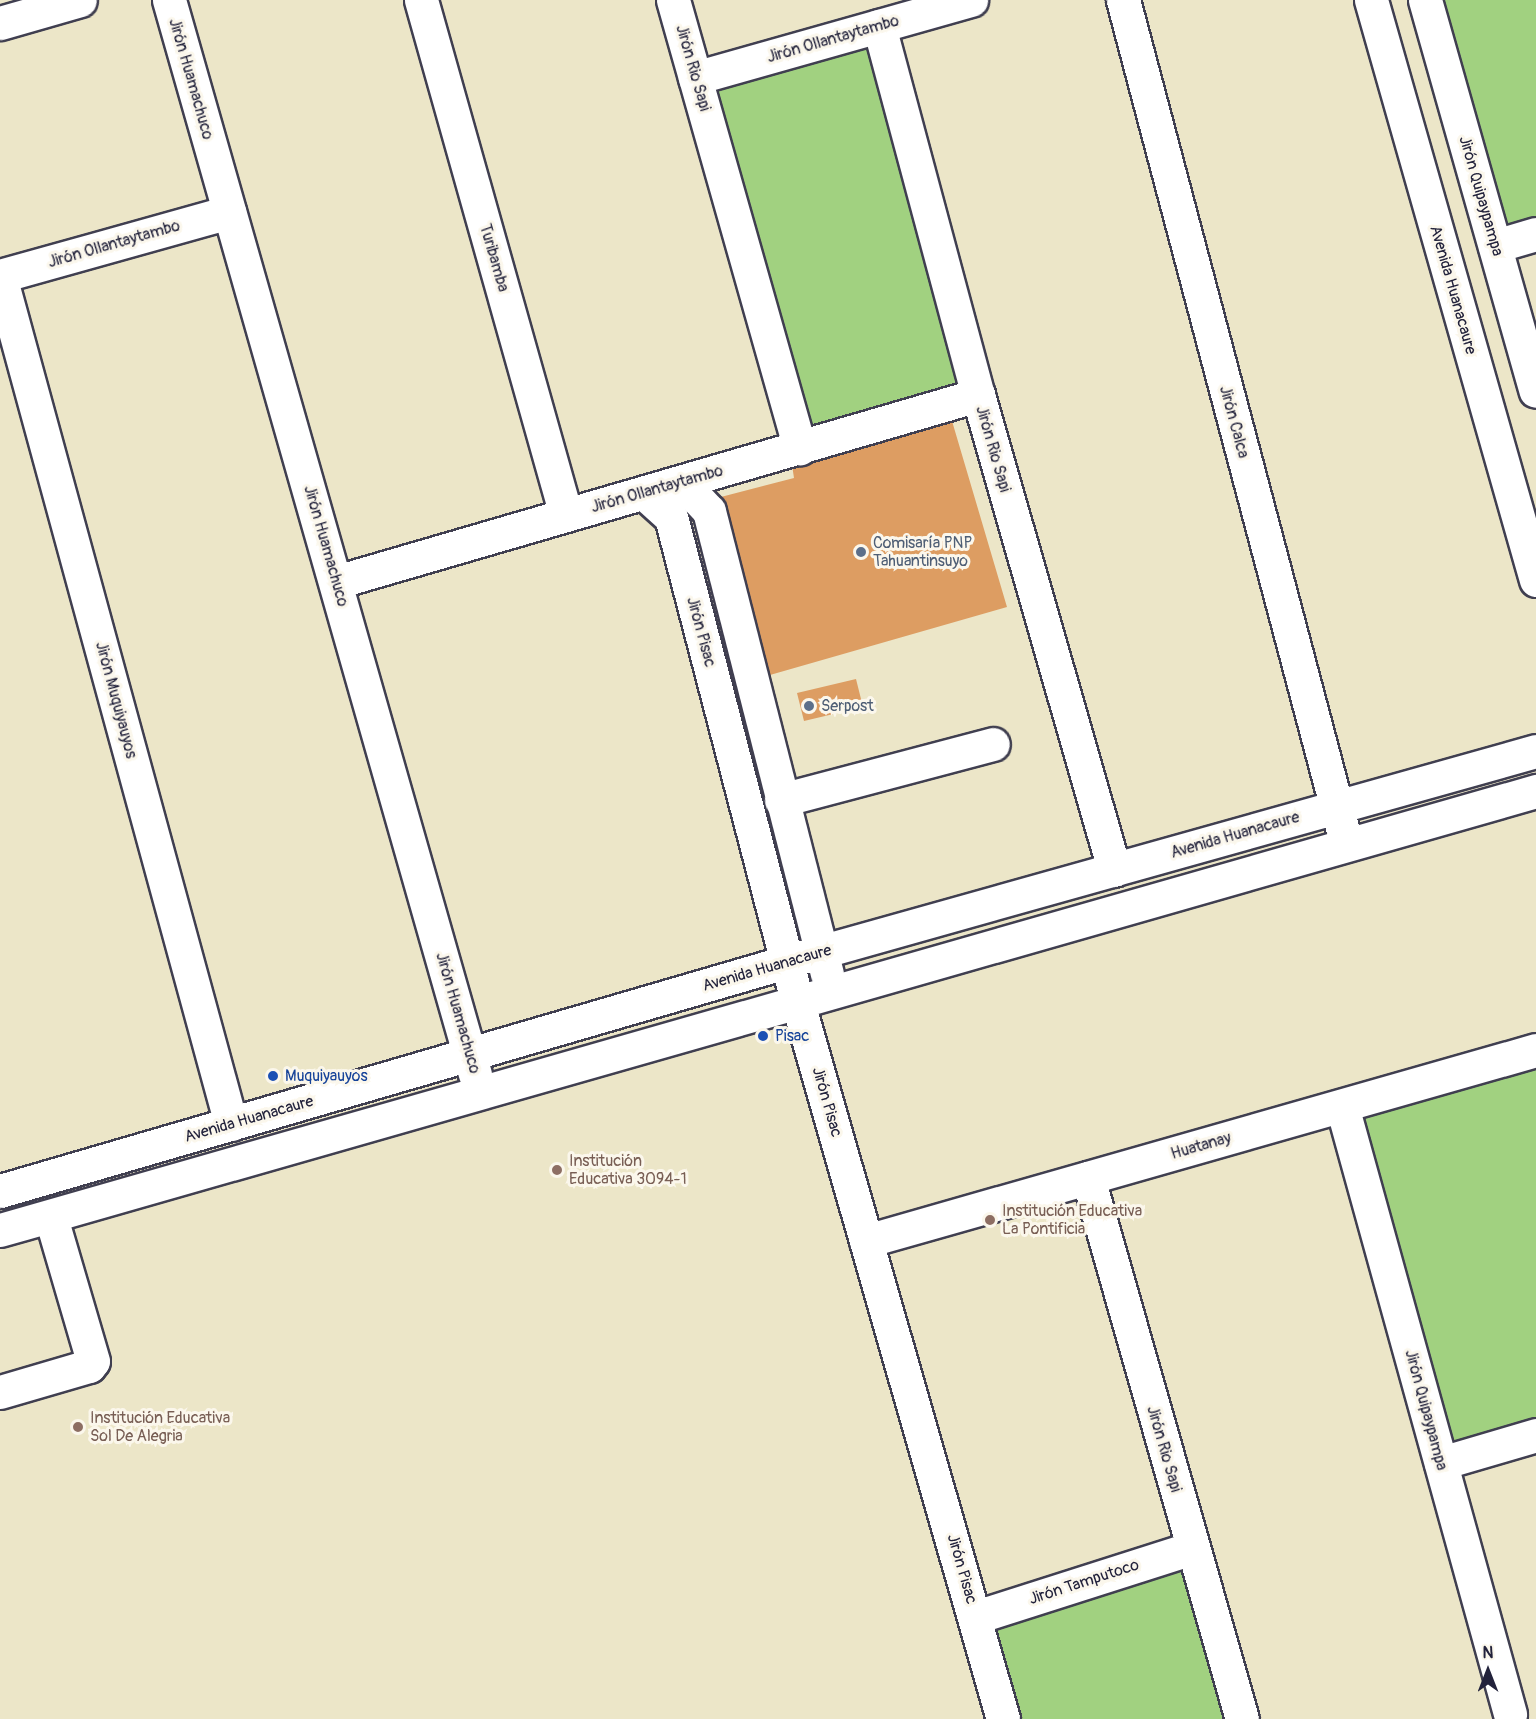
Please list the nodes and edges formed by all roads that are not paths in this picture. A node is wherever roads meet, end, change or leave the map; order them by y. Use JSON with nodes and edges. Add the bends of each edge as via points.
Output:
{"nodes":[{"id":1,"x":80,"y":0,"type":"edge"},
{"id":2,"x":169,"y":0,"type":"edge"},
{"id":3,"x":421,"y":0,"type":"edge"},
{"id":4,"x":673,"y":0,"type":"edge"},
{"id":5,"x":971,"y":0,"type":"edge"},
{"id":6,"x":1123,"y":0,"type":"edge"},
{"id":7,"x":1371,"y":0,"type":"edge"},
{"id":8,"x":1425,"y":0,"type":"edge"},
{"id":9,"x":0,"y":23,"type":"edge"},
{"id":10,"x":879,"y":26,"type":"junction"},
{"id":11,"x":695,"y":78,"type":"junction"},
{"id":12,"x":229,"y":212,"type":"junction"},
{"id":13,"x":1536,"y":234,"type":"edge"},
{"id":14,"x":1495,"y":246,"type":"junction"},
{"id":15,"x":0,"y":276,"type":"edge"},
{"id":16,"x":1536,"y":391,"type":"edge"},
{"id":17,"x":978,"y":395,"type":"junction"},
{"id":18,"x":800,"y":448,"type":"junction"},
{"id":19,"x":676,"y":484,"type":"junction"},
{"id":20,"x":644,"y":493,"type":"junction"},
{"id":21,"x":566,"y":515,"type":"junction"},
{"id":22,"x":1536,"y":580,"type":"edge"},
{"id":23,"x":336,"y":582,"type":"junction"},
{"id":24,"x":993,"y":744,"type":"dead end"},
{"id":25,"x":1536,"y":751,"type":"edge"},
{"id":26,"x":1536,"y":791,"type":"edge"},
{"id":27,"x":782,"y":800,"type":"junction"},
{"id":28,"x":1336,"y":806,"type":"junction"},
{"id":29,"x":1347,"y":844,"type":"junction"},
{"id":30,"x":1114,"y":870,"type":"junction"},
{"id":31,"x":820,"y":952,"type":"junction"},
{"id":32,"x":787,"y":962,"type":"junction"},
{"id":33,"x":832,"y":989,"type":"junction"},
{"id":34,"x":797,"y":1000,"type":"junction"},
{"id":35,"x":1536,"y":1050,"type":"edge"},
{"id":36,"x":470,"y":1054,"type":"junction"},
{"id":37,"x":480,"y":1092,"type":"junction"},
{"id":38,"x":1342,"y":1106,"type":"junction"},
{"id":39,"x":231,"y":1124,"type":"junction"},
{"id":40,"x":1089,"y":1178,"type":"junction"},
{"id":41,"x":1,"y":1187,"type":"edge"},
{"id":42,"x":51,"y":1216,"type":"junction"},
{"id":43,"x":7,"y":1229,"type":"edge"},
{"id":44,"x":867,"y":1241,"type":"junction"},
{"id":45,"x":0,"y":1392,"type":"edge"},
{"id":46,"x":1536,"y":1435,"type":"edge"},
{"id":47,"x":1441,"y":1463,"type":"junction"},
{"id":48,"x":1192,"y":1548,"type":"junction"},
{"id":49,"x":976,"y":1617,"type":"junction"},
{"id":50,"x":1513,"y":1714,"type":"edge"},
{"id":51,"x":1003,"y":1719,"type":"edge"},
{"id":52,"x":1242,"y":1719,"type":"edge"}],
"edges":[{"from":1,"to":9,"type":"street"},
{"from":2,"to":12,"type":"street","name":"Jirón Huamachuco"},
{"from":3,"to":21,"type":"street","name":"Turibamba"},
{"from":4,"to":11,"type":"street","name":"Jirón Rio Sapi"},
{"from":5,"to":10,"type":"street","name":"Jirón Ollantaytambo"},
{"from":6,"to":28,"type":"street","name":"Jirón Calca"},
{"from":7,"to":22,"type":"street","name":"Avenida Huanacaure"},
{"from":8,"to":14,"type":"street","name":"Jirón Quipaypampa"},
{"from":10,"to":11,"type":"street","name":"Jirón Ollantaytambo"},
{"from":10,"to":17,"type":"street","name":"Jirón Rio Sapi"},
{"from":11,"to":18,"type":"street","name":"Jirón Rio Sapi"},
{"from":12,"to":15,"type":"street","name":"Jirón Ollantaytambo"},
{"from":12,"to":23,"type":"street","name":"Jirón Huamachuco"},
{"from":13,"to":14,"type":"street"},
{"from":14,"to":16,"type":"street","name":"Jirón Quipaypampa"},
{"from":15,"to":39,"type":"street","name":"Jirón Muquiyauyos"},
{"from":17,"to":18,"type":"street","name":"Jirón Ollantaytambo"},
{"from":17,"to":30,"type":"street","name":"Jirón Rio Sapi"},
{"from":18,"to":19,"type":"street","name":"Jirón Ollantaytambo"},
{"from":19,"to":20,"type":"street","name":"Jirón Ollantaytambo"},
{"from":19,"to":27,"type":"street","via":[[693,494],[708,511]]},
{"from":20,"to":21,"type":"street","name":"Jirón Ollantaytambo"},
{"from":20,"to":32,"type":"street","name":"Jirón Pisac","via":[[671,517]]},
{"from":21,"to":23,"type":"street","name":"Jirón Ollantaytambo"},
{"from":23,"to":36,"type":"street","name":"Jirón Huamachuco"},
{"from":24,"to":27,"type":"street"},
{"from":25,"to":28,"type":"street","name":"Avenida Huanacaure"},
{"from":26,"to":29,"type":"street"},
{"from":27,"to":31,"type":"street"},
{"from":28,"to":29,"type":"street","name":"Jirón Calca"},
{"from":28,"to":30,"type":"street","name":"Avenida Huanacaure"},
{"from":29,"to":33,"type":"street"},
{"from":30,"to":31,"type":"street","name":"Avenida Huanacaure"},
{"from":31,"to":32,"type":"street","name":"Avenida Huanacaure"},
{"from":31,"to":33,"type":"street"},
{"from":32,"to":34,"type":"street","name":"Jirón Pisac"},
{"from":32,"to":36,"type":"street","name":"Avenida Huanacaure"},
{"from":33,"to":34,"type":"street"},
{"from":34,"to":37,"type":"street"},
{"from":34,"to":44,"type":"street","name":"Jirón Pisac"},
{"from":35,"to":38,"type":"street","name":"Huatanay"},
{"from":36,"to":37,"type":"street","name":"Jirón Huamachuco"},
{"from":36,"to":39,"type":"street","name":"Avenida Huanacaure"},
{"from":37,"to":42,"type":"street"},
{"from":38,"to":40,"type":"street","name":"Huatanay"},
{"from":38,"to":47,"type":"street","name":"Jirón Quipaypampa"},
{"from":39,"to":41,"type":"street","name":"Avenida Huanacaure"},
{"from":40,"to":44,"type":"street","name":"Huatanay"},
{"from":40,"to":48,"type":"street","name":"Jirón Rio Sapi"},
{"from":41,"to":43,"type":"street"},
{"from":42,"to":43,"type":"street"},
{"from":42,"to":45,"type":"street","via":[[94,1354],[89,1366]]},
{"from":44,"to":49,"type":"street","name":"Jirón Pisac"},
{"from":46,"to":47,"type":"street"},
{"from":47,"to":50,"type":"street","name":"Jirón Quipaypampa"},
{"from":48,"to":49,"type":"street","name":"Jirón Tamputoco"},
{"from":48,"to":52,"type":"street","name":"Jirón Rio Sapi"},
{"from":49,"to":51,"type":"street","name":"Jirón Pisac"}]}
